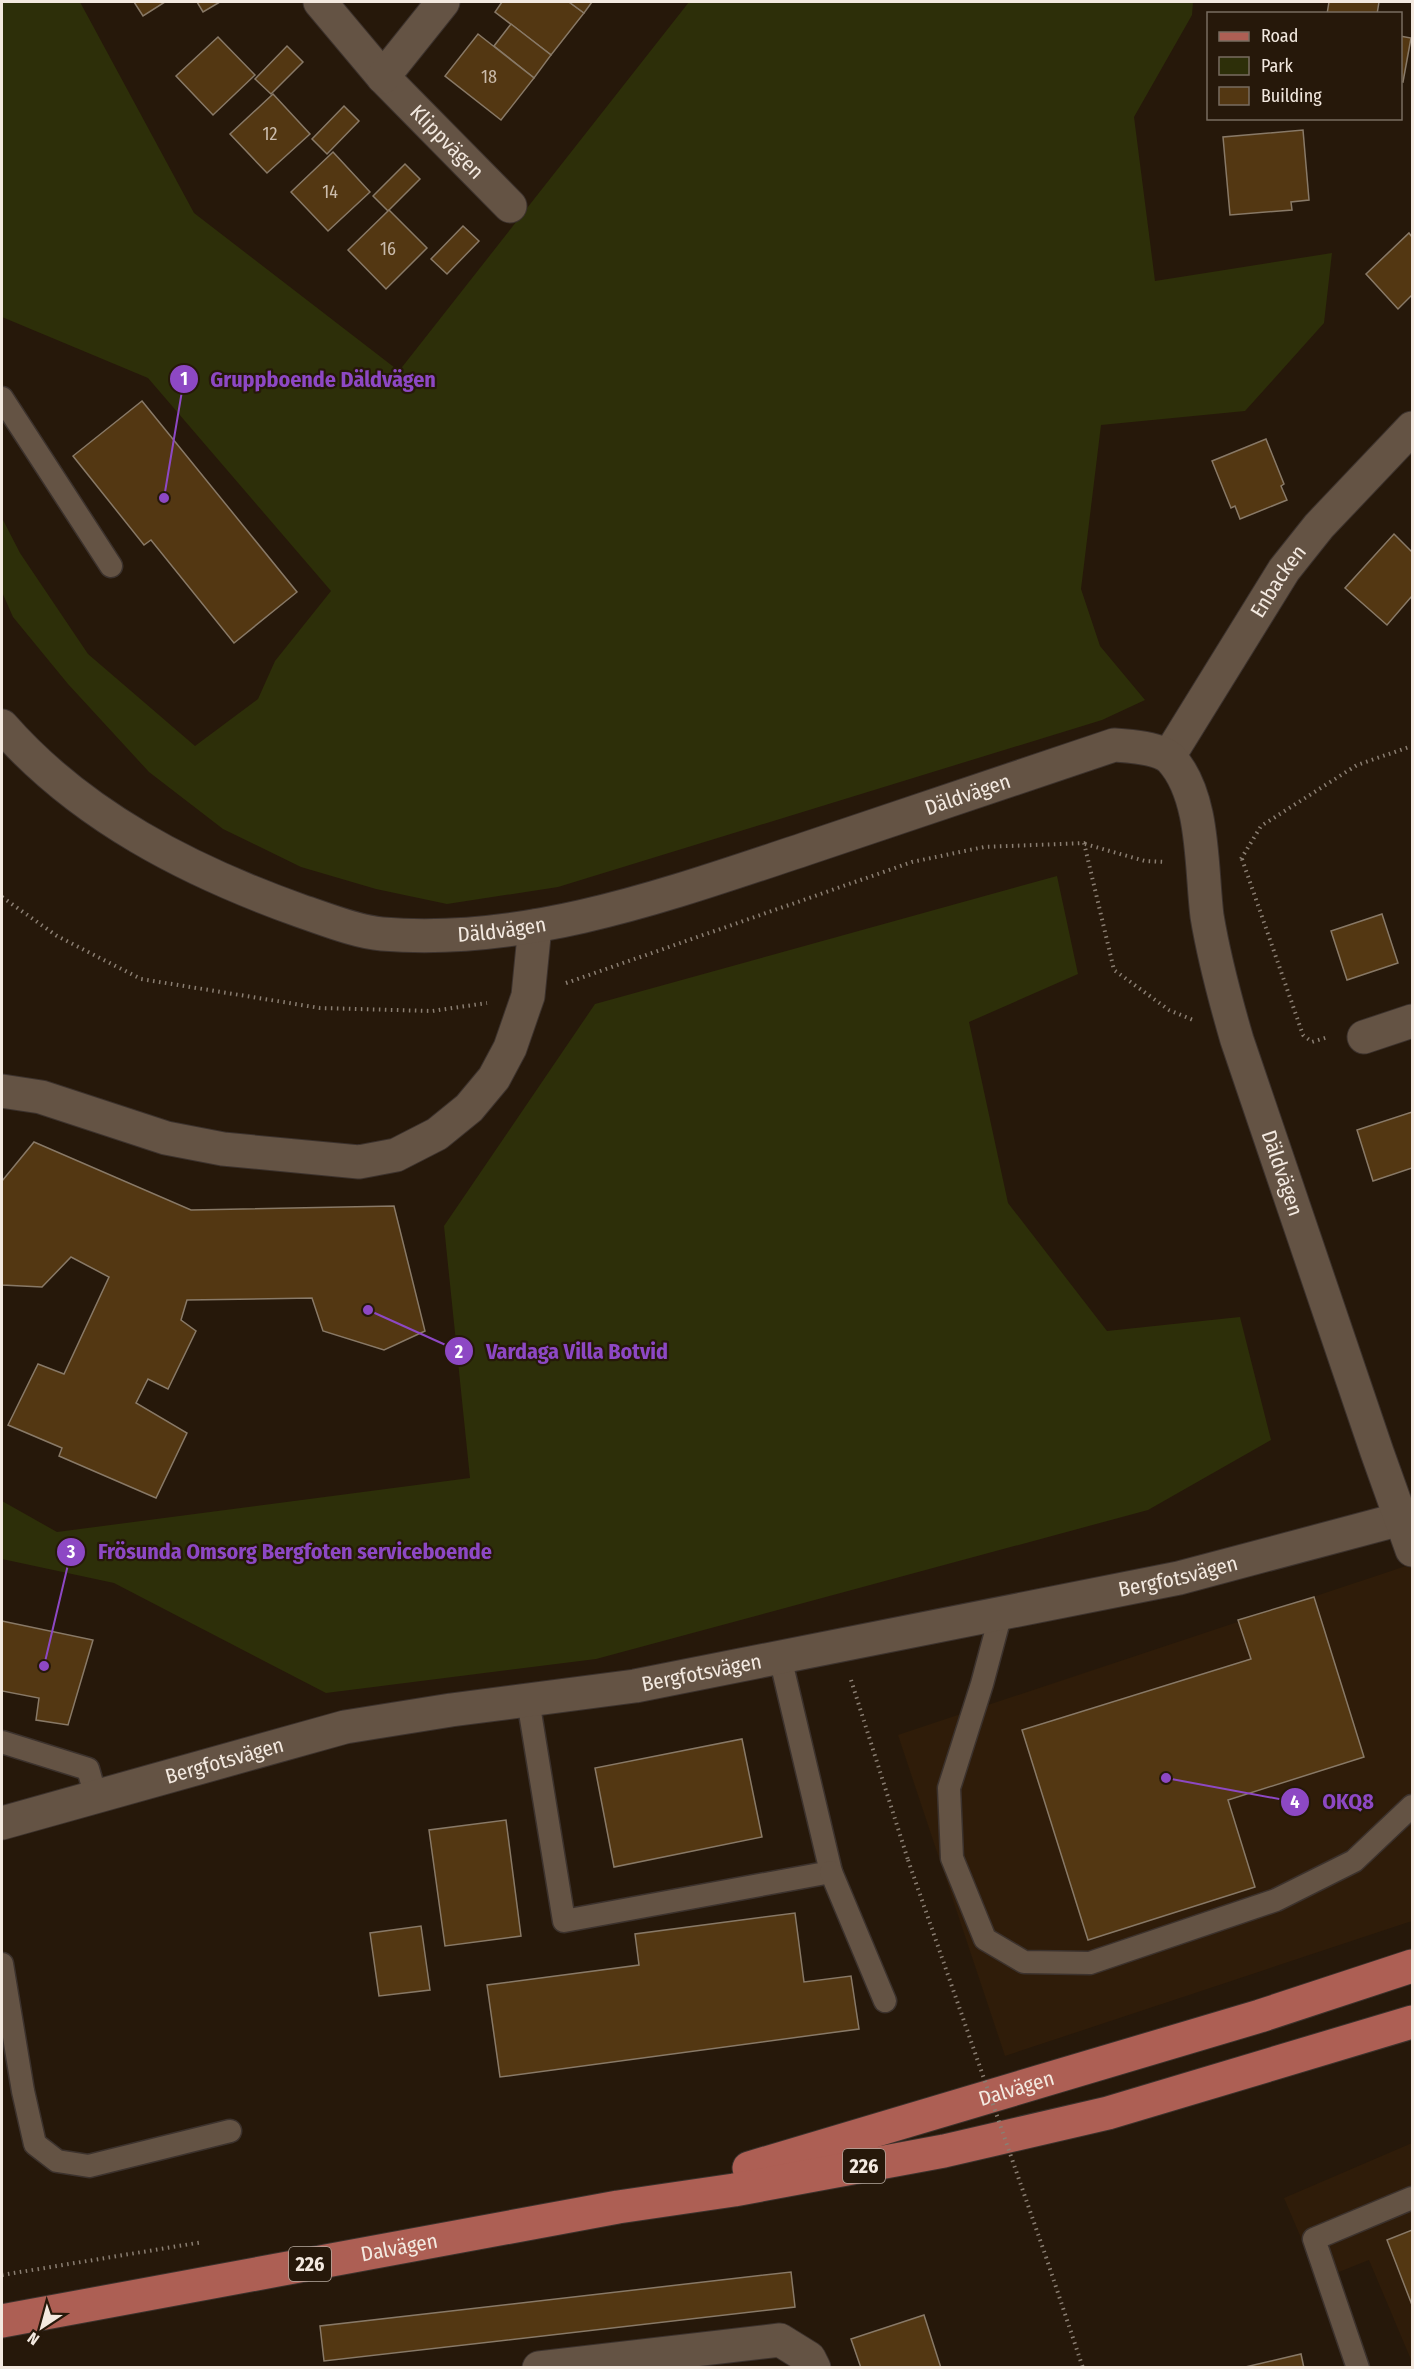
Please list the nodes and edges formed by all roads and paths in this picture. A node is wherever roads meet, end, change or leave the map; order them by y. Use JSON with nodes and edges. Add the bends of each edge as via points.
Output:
{"nodes":[{"id":1,"x":320,"y":2,"type":"edge"},
{"id":2,"x":443,"y":2,"type":"edge"},
{"id":3,"x":383,"y":77,"type":"junction"},
{"id":4,"x":510,"y":206,"type":"dead end"},
{"id":5,"x":2,"y":398,"type":"edge"},
{"id":6,"x":1413,"y":428,"type":"edge"},
{"id":7,"x":111,"y":566,"type":"dead end"},
{"id":8,"x":2,"y":726,"type":"edge"},
{"id":9,"x":1413,"y":746,"type":"edge"},
{"id":10,"x":1169,"y":756,"type":"junction"},
{"id":11,"x":1084,"y":843,"type":"junction"},
{"id":12,"x":1242,"y":859,"type":"junction"},
{"id":13,"x":1203,"y":864,"type":"junction"},
{"id":14,"x":2,"y":897,"type":"edge"},
{"id":15,"x":535,"y":926,"type":"junction"},
{"id":16,"x":528,"y":996,"type":"junction"},
{"id":17,"x":1413,"y":1021,"type":"edge"},
{"id":18,"x":1364,"y":1037,"type":"joint"},
{"id":19,"x":1237,"y":1040,"type":"junction"},
{"id":20,"x":2,"y":1091,"type":"edge"},
{"id":21,"x":1408,"y":1518,"type":"edge"},
{"id":22,"x":1413,"y":1550,"type":"edge"},
{"id":23,"x":1001,"y":1613,"type":"junction"},
{"id":24,"x":780,"y":1657,"type":"junction"},
{"id":25,"x":849,"y":1675,"type":"dead end"},
{"id":26,"x":528,"y":1700,"type":"junction"},
{"id":27,"x":2,"y":1742,"type":"edge"},
{"id":28,"x":96,"y":1797,"type":"junction"},
{"id":29,"x":1413,"y":1806,"type":"edge"},
{"id":30,"x":2,"y":1823,"type":"edge"},
{"id":31,"x":831,"y":1872,"type":"junction"},
{"id":32,"x":2,"y":1964,"type":"edge"},
{"id":33,"x":1413,"y":1966,"type":"edge"},
{"id":34,"x":885,"y":2001,"type":"dead end"},
{"id":35,"x":1413,"y":2022,"type":"edge"},
{"id":36,"x":991,"y":2070,"type":"dead end"},
{"id":37,"x":980,"y":2074,"type":"dead end"},
{"id":38,"x":230,"y":2131,"type":"dead end"},
{"id":39,"x":1413,"y":2198,"type":"edge"},
{"id":40,"x":618,"y":2207,"type":"junction"},
{"id":41,"x":213,"y":2241,"type":"dead end"},
{"id":42,"x":2,"y":2275,"type":"edge"},
{"id":43,"x":2,"y":2321,"type":"edge"},
{"id":44,"x":538,"y":2367,"type":"edge"},
{"id":45,"x":814,"y":2367,"type":"edge"},
{"id":46,"x":1083,"y":2367,"type":"edge"},
{"id":47,"x":1358,"y":2367,"type":"edge"}],
"edges":[{"from":1,"to":3,"type":"street","name":"Klippvägen"},
{"from":2,"to":3,"type":"street"},
{"from":3,"to":4,"type":"street","name":"Klippvägen"},
{"from":5,"to":7,"type":"lane"},
{"from":6,"to":10,"type":"street","name":"Enbacken","via":[[1319,526],[1284,570]]},
{"from":8,"to":15,"type":"street","name":"Däldvägen","via":[[62,784],[117,825],[185,863],[258,896],[378,934],[472,934]]},
{"from":9,"to":12,"type":"path","via":[[1358,765],[1261,826]]},
{"from":10,"to":13,"type":"street","name":"Däldvägen","via":[[1187,779]]},
{"from":10,"to":15,"type":"street","name":"Däldvägen","via":[[1114,745],[635,904]]},
{"from":11,"to":13,"type":"path","via":[[1145,861]]},
{"from":11,"to":16,"type":"path","via":[[984,847],[912,862]]},
{"from":11,"to":19,"type":"path","via":[[1114,970],[1169,1010]]},
{"from":12,"to":13,"type":"path"},
{"from":12,"to":18,"type":"path","via":[[1302,1035],[1312,1042],[1349,1029]]},
{"from":13,"to":19,"type":"street","name":"Däldvägen","via":[[1217,971]]},
{"from":14,"to":16,"type":"path","via":[[57,936],[141,979],[320,1008],[432,1011]]},
{"from":15,"to":16,"type":"street"},
{"from":16,"to":20,"type":"street","via":[[510,1048],[494,1078],[469,1108],[437,1134],[396,1155],[359,1162],[234,1150],[166,1138],[41,1097]]},
{"from":17,"to":18,"type":"street"},
{"from":19,"to":21,"type":"street","name":"Däldvägen","via":[[1377,1452]]},
{"from":21,"to":22,"type":"street","name":"Däldvägen"},
{"from":21,"to":23,"type":"street","name":"Bergfotsvägen","via":[[1179,1578]]},
{"from":23,"to":24,"type":"street","name":"Bergfotsvägen"},
{"from":23,"to":29,"type":"lane","via":[[949,1788],[952,1858],[985,1939],[1024,1962],[1090,1963],[1276,1900],[1354,1861]]},
{"from":24,"to":26,"type":"street","name":"Bergfotsvägen","via":[[635,1686]]},
{"from":24,"to":31,"type":"lane"},
{"from":25,"to":46,"type":"path","bridge":true,"via":[[908,1860]]},
{"from":26,"to":28,"type":"street","name":"Bergfotsvägen","via":[[345,1727]]},
{"from":26,"to":31,"type":"lane","via":[[564,1921]]},
{"from":27,"to":28,"type":"lane","via":[[88,1769]]},
{"from":28,"to":30,"type":"street","name":"Bergfotsvägen"},
{"from":31,"to":34,"type":"lane"},
{"from":32,"to":38,"type":"lane","via":[[35,2144],[57,2161],[89,2166]]},
{"from":33,"to":40,"type":"main road","name":"Dalvägen","via":[[1260,2016]]},
{"from":35,"to":40,"type":"main road","name":"Dalvägen","number":"226","via":[[1108,2113],[944,2151]]},
{"from":36,"to":37,"type":"path"},
{"from":39,"to":47,"type":"lane","via":[[1314,2239]]},
{"from":40,"to":43,"type":"main road","name":"Dalvägen","number":"226"},
{"from":41,"to":42,"type":"path"},
{"from":44,"to":45,"type":"street","via":[[780,2340],[809,2358]]}]}
